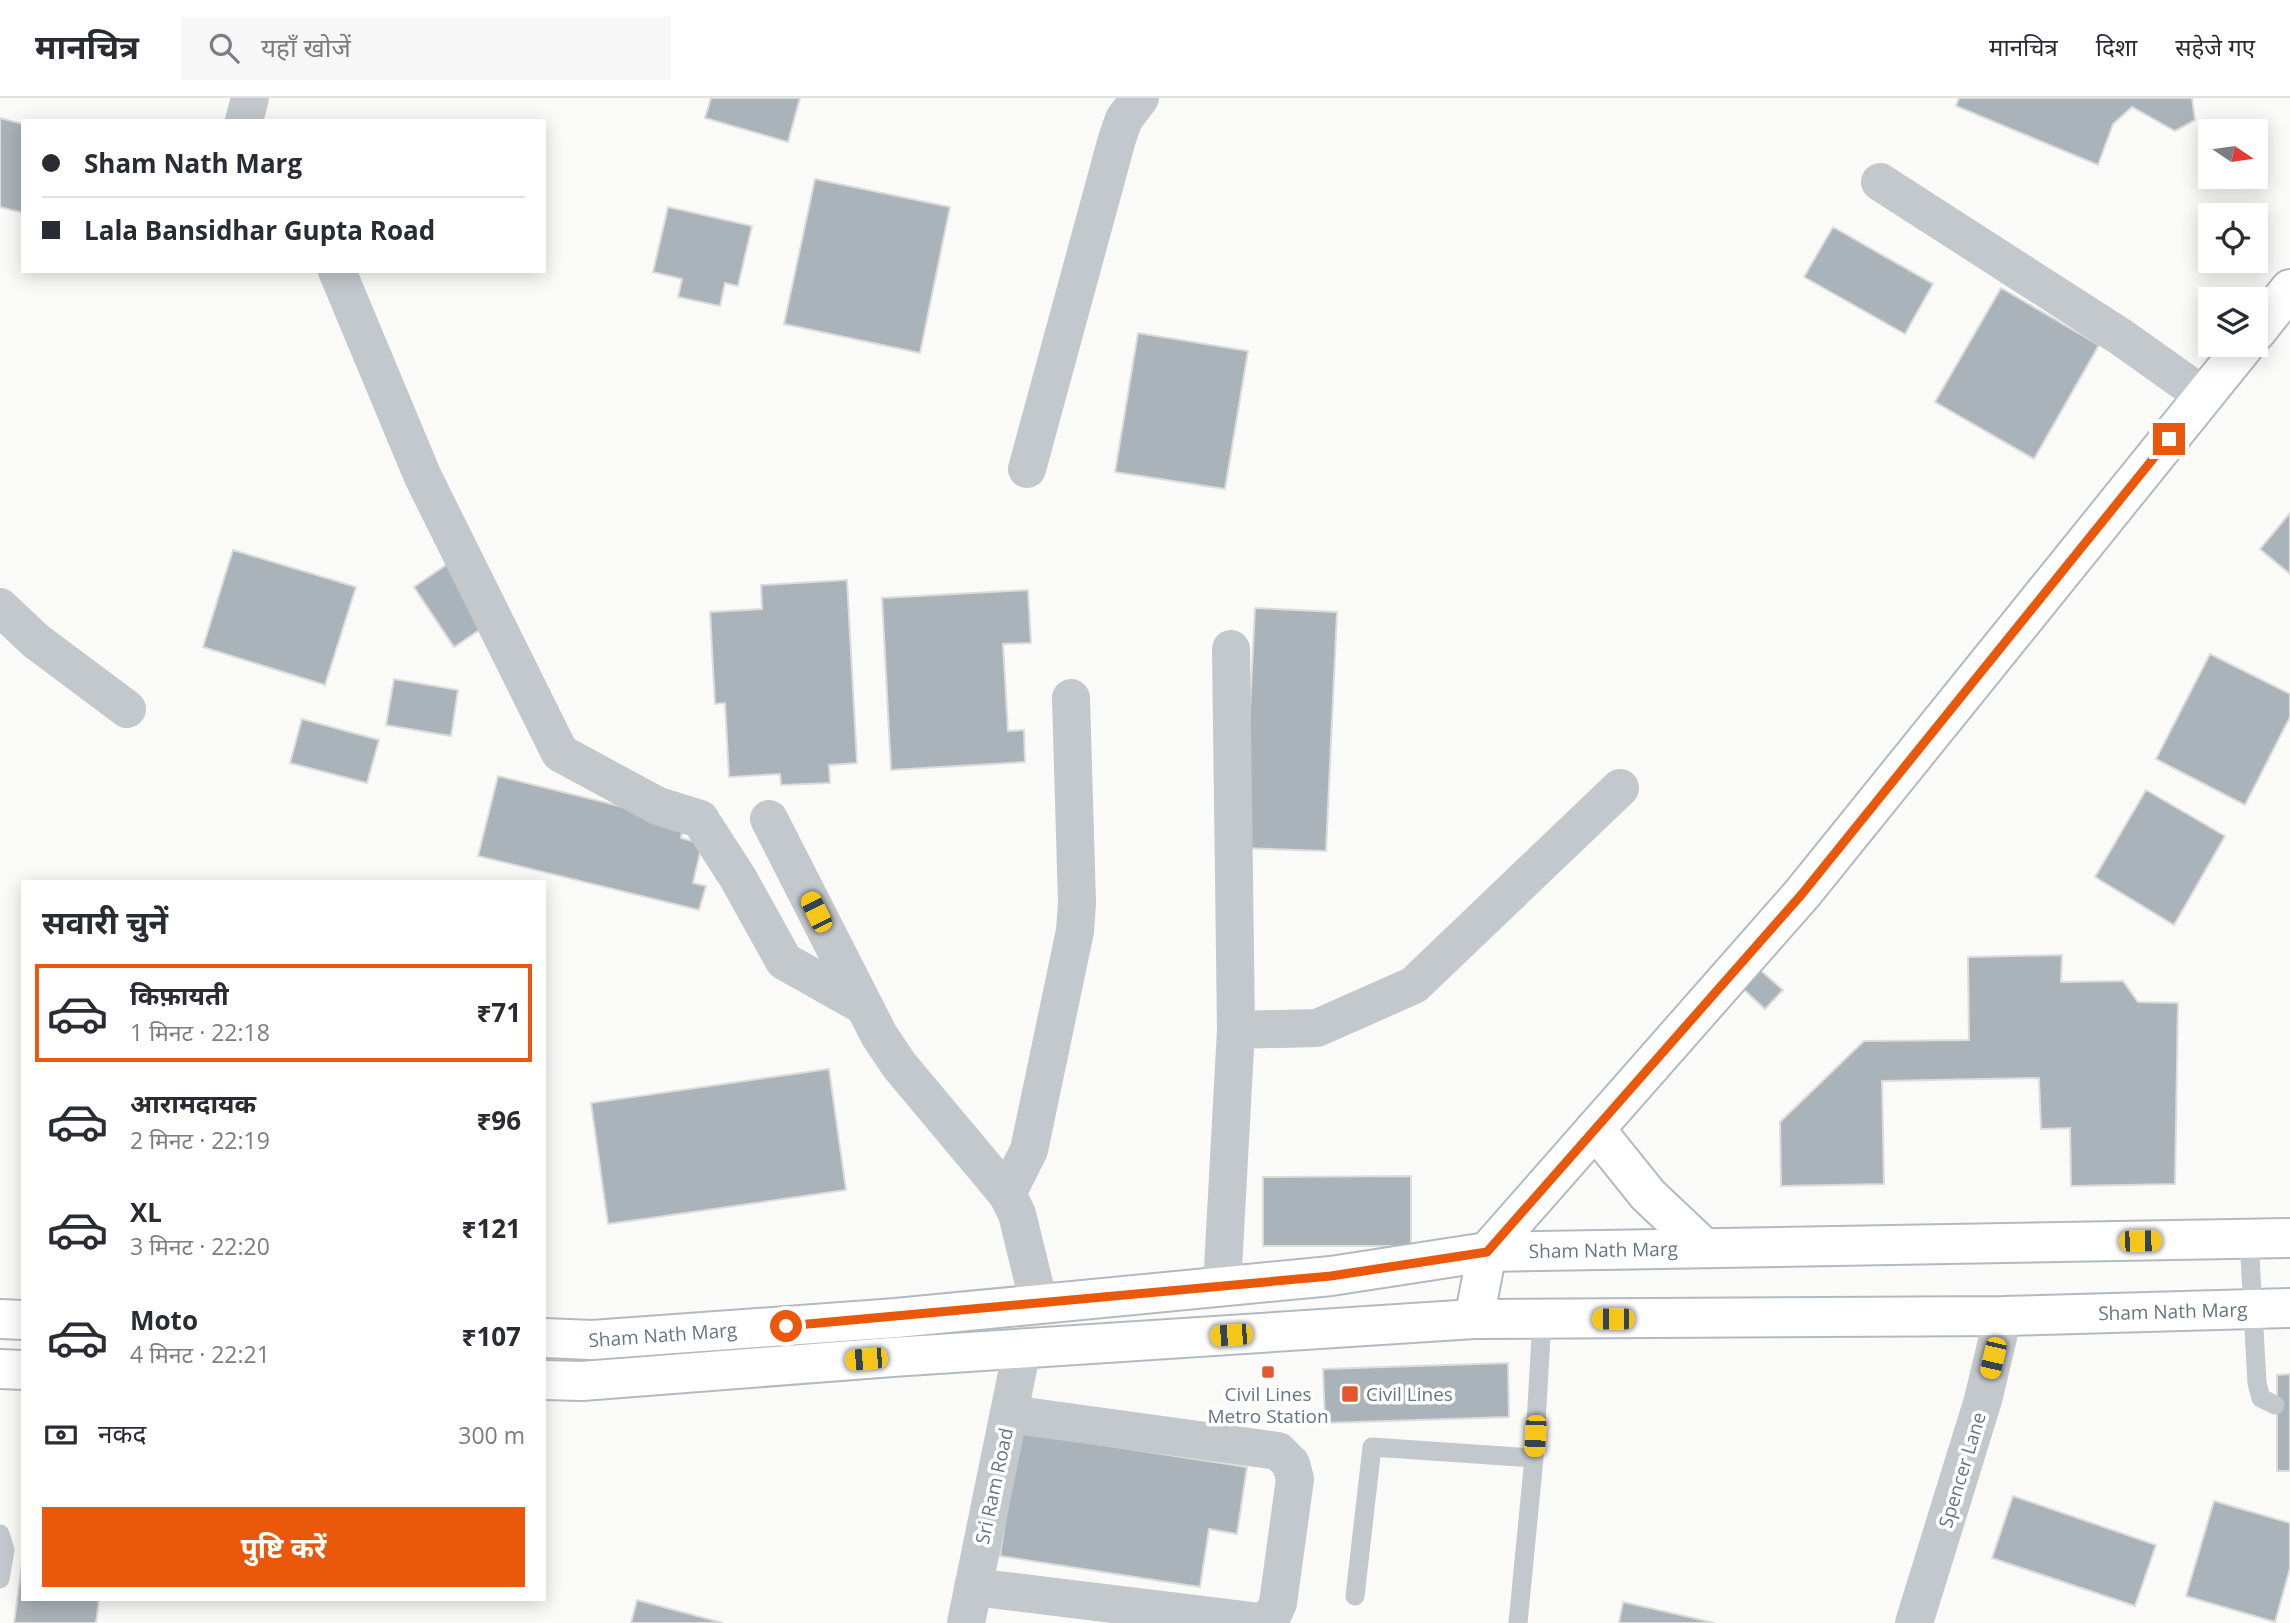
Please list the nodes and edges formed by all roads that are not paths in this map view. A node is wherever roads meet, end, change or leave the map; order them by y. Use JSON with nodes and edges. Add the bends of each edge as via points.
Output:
{"nodes":[{"id":1,"x":250,"y":98,"type":"edge"},
{"id":2,"x":1140,"y":98,"type":"edge"},
{"id":3,"x":245,"y":119,"type":"edge"},
{"id":4,"x":1880,"y":182,"type":"dead end"},
{"id":5,"x":338,"y":273,"type":"edge"},
{"id":6,"x":2290,"y":289,"type":"edge"},
{"id":7,"x":2268,"y":317,"type":"edge"},
{"id":8,"x":2235,"y":357,"type":"edge"},
{"id":9,"x":2204,"y":396,"type":"junction"},
{"id":10,"x":1027,"y":469,"type":"dead end"},
{"id":11,"x":0,"y":607,"type":"edge"},
{"id":12,"x":1231,"y":649,"type":"dead end"},
{"id":13,"x":1070,"y":698,"type":"dead end"},
{"id":14,"x":127,"y":709,"type":"dead end"},
{"id":15,"x":1620,"y":788,"type":"dead end"},
{"id":16,"x":769,"y":819,"type":"dead end"},
{"id":17,"x":862,"y":1005,"type":"junction"},
{"id":18,"x":1236,"y":1030,"type":"junction"},
{"id":19,"x":1595,"y":1129,"type":"junction"},
{"id":20,"x":1007,"y":1194,"type":"junction"},
{"id":21,"x":2290,"y":1238,"type":"edge"},
{"id":22,"x":2249,"y":1239,"type":"junction"},
{"id":23,"x":1704,"y":1248,"type":"junction"},
{"id":24,"x":1487,"y":1252,"type":"junction"},
{"id":25,"x":1222,"y":1287,"type":"junction"},
{"id":26,"x":1039,"y":1304,"type":"junction"},
{"id":27,"x":2290,"y":1308,"type":"edge"},
{"id":28,"x":2251,"y":1309,"type":"junction"},
{"id":29,"x":2003,"y":1316,"type":"junction"},
{"id":30,"x":0,"y":1319,"type":"edge"},
{"id":31,"x":1542,"y":1319,"type":"junction"},
{"id":32,"x":21,"y":1320,"type":"edge"},
{"id":33,"x":1474,"y":1320,"type":"junction"},
{"id":34,"x":546,"y":1338,"type":"edge"},
{"id":35,"x":1022,"y":1349,"type":"junction"},
{"id":36,"x":0,"y":1369,"type":"edge"},
{"id":37,"x":21,"y":1370,"type":"edge"},
{"id":38,"x":546,"y":1381,"type":"edge"},
{"id":39,"x":2275,"y":1405,"type":"dead end"},
{"id":40,"x":1009,"y":1414,"type":"junction"},
{"id":41,"x":1534,"y":1458,"type":"junction"},
{"id":42,"x":0,"y":1534,"type":"edge"},
{"id":43,"x":0,"y":1578,"type":"edge"},
{"id":44,"x":1355,"y":1596,"type":"dead end"},
{"id":45,"x":970,"y":1605,"type":"edge"},
{"id":46,"x":1518,"y":1623,"type":"edge"},
{"id":47,"x":1914,"y":1623,"type":"edge"}],
"edges":[{"from":1,"to":3,"type":"street"},
{"from":2,"to":10,"type":"street","via":[[1124,119],[1117,139]]},
{"from":4,"to":9,"type":"street"},
{"from":5,"to":17,"type":"street","via":[[423,477],[560,753],[657,806],[700,819],[784,961]]},
{"from":6,"to":7,"type":"main road"},
{"from":8,"to":9,"type":"main road"},
{"from":9,"to":19,"type":"main road","via":[[1802,894]]},
{"from":11,"to":14,"type":"street","via":[[36,641]]},
{"from":12,"to":18,"type":"street"},
{"from":13,"to":20,"type":"street","via":[[1075,931],[1029,1150]]},
{"from":15,"to":18,"type":"street","via":[[1414,985],[1317,1028]]},
{"from":16,"to":17,"type":"street"},
{"from":17,"to":20,"type":"street","via":[[899,1065]]},
{"from":18,"to":25,"type":"street"},
{"from":19,"to":23,"type":"main road","via":[[1648,1195]]},
{"from":19,"to":24,"type":"main road"},
{"from":20,"to":26,"type":"street","via":[[1017,1214]]},
{"from":21,"to":22,"type":"main road","name":"Sham Nath Marg"},
{"from":22,"to":23,"type":"main road","name":"Sham Nath Marg"},
{"from":22,"to":28,"type":"lane"},
{"from":23,"to":24,"type":"main road","name":"Sham Nath Marg"},
{"from":24,"to":25,"type":"main road","name":"Sham Nath Marg"},
{"from":24,"to":33,"type":"main road"},
{"from":25,"to":26,"type":"main road","name":"Sham Nath Marg"},
{"from":26,"to":34,"type":"main road","name":"Sham Nath Marg","via":[[606,1339]]},
{"from":27,"to":28,"type":"main road","name":"Sham Nath Marg"},
{"from":28,"to":29,"type":"main road","name":"Sham Nath Marg"},
{"from":28,"to":39,"type":"lane","via":[[2258,1391]]},
{"from":29,"to":31,"type":"main road","name":"Sham Nath Marg"},
{"from":29,"to":47,"type":"street","name":"Spencer Lane","via":[[1983,1400]]},
{"from":30,"to":32,"type":"main road"},
{"from":31,"to":33,"type":"main road","name":"Sham Nath Marg"},
{"from":31,"to":41,"type":"lane"},
{"from":33,"to":35,"type":"main road","name":"Sham Nath Marg"},
{"from":35,"to":38,"type":"main road","name":"Sham Nath Marg"},
{"from":35,"to":40,"type":"street","name":"Sri Ram Road"},
{"from":36,"to":37,"type":"main road"},
{"from":40,"to":45,"type":"street","name":"Sri Ram Road"},
{"from":40,"to":45,"type":"street","via":[[1278,1451],[1291,1464],[1295,1479],[1278,1603],[1273,1614],[1261,1622]]},
{"from":41,"to":44,"type":"lane","via":[[1373,1447]]},
{"from":41,"to":46,"type":"lane"},
{"from":42,"to":43,"type":"lane","via":[[5,1550]]}]}
